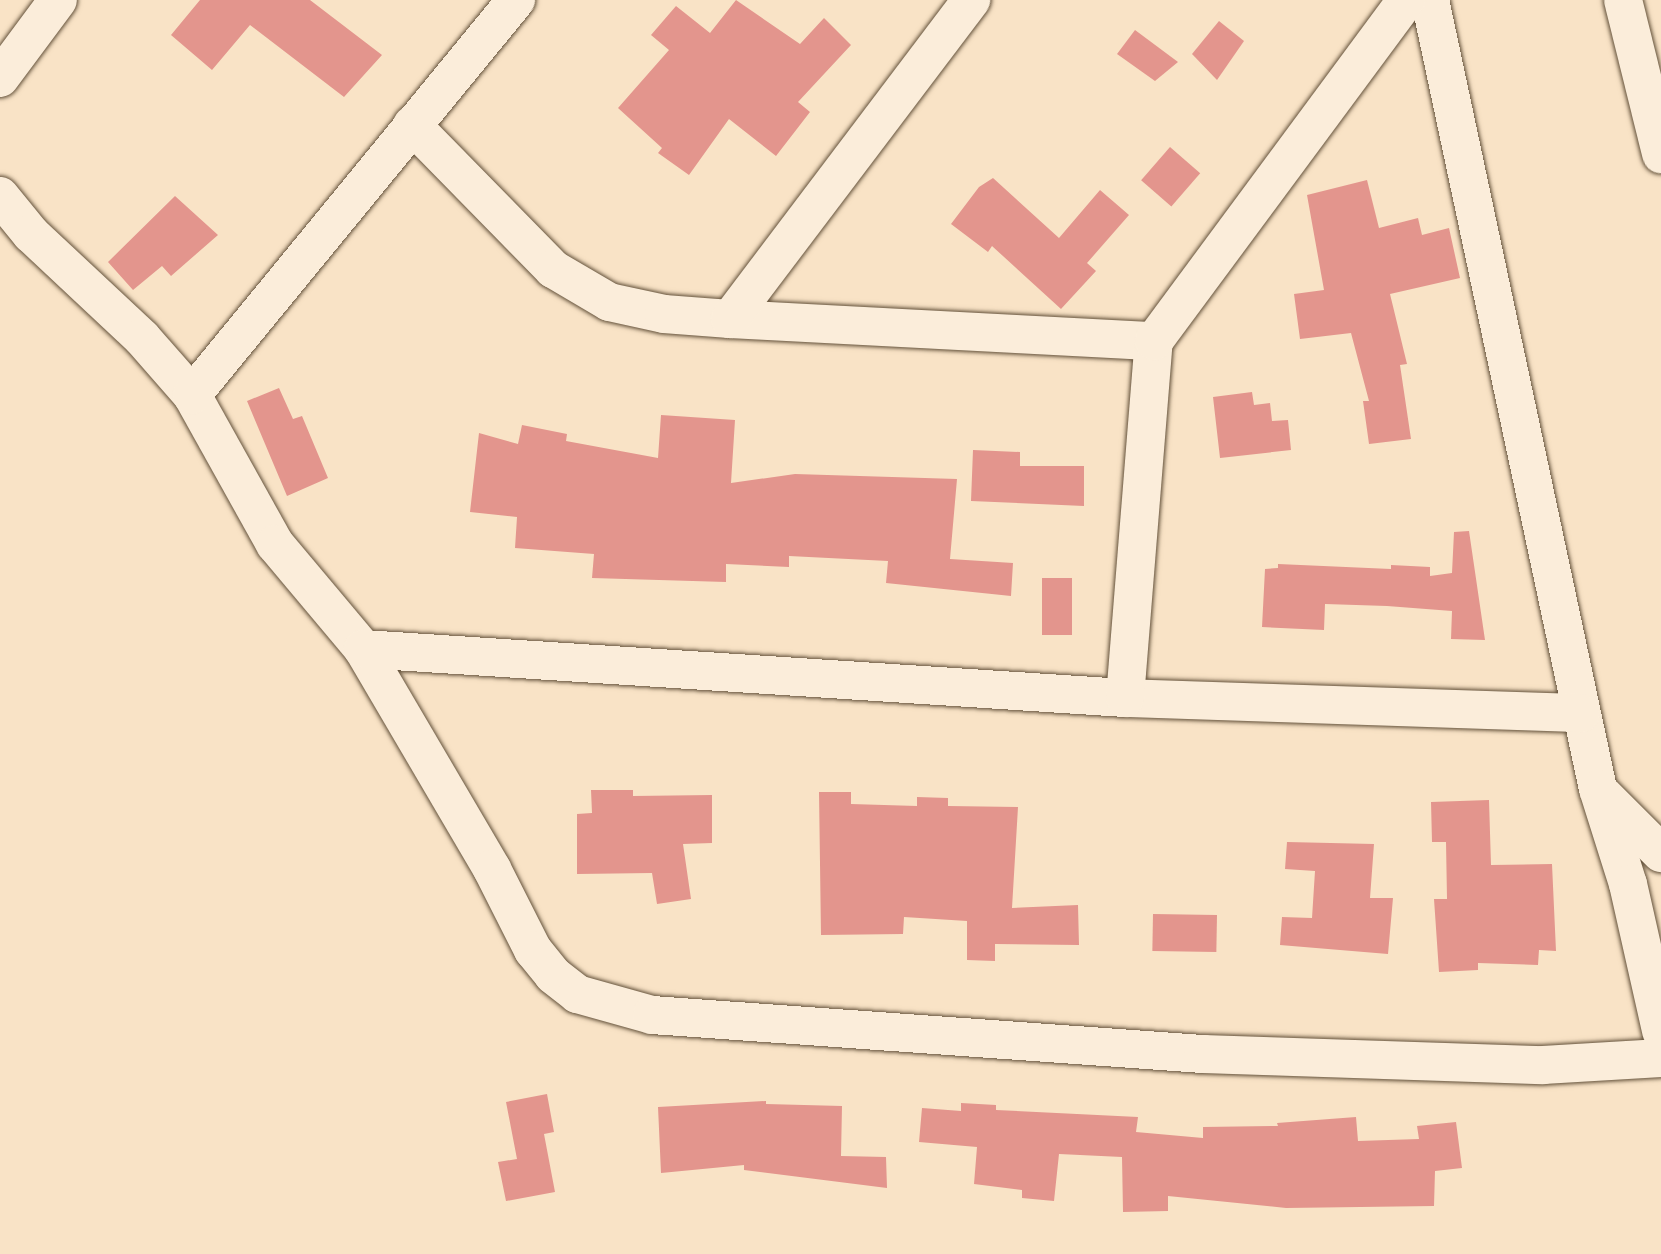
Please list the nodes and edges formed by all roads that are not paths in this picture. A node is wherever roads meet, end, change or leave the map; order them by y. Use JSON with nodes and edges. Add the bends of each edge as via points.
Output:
{"nodes":[{"id":1,"x":58,"y":0,"type":"edge"},
{"id":2,"x":516,"y":0,"type":"edge"},
{"id":3,"x":971,"y":0,"type":"edge"},
{"id":4,"x":1406,"y":0,"type":"edge"},
{"id":5,"x":1430,"y":0,"type":"edge"},
{"id":6,"x":1623,"y":0,"type":"edge"},
{"id":7,"x":0,"y":78,"type":"edge"},
{"id":8,"x":1657,"y":114,"type":"edge"},
{"id":9,"x":412,"y":125,"type":"junction"},
{"id":10,"x":1661,"y":155,"type":"edge"},
{"id":11,"x":0,"y":197,"type":"edge"},
{"id":12,"x":730,"y":319,"type":"junction"},
{"id":13,"x":1154,"y":341,"type":"junction"},
{"id":14,"x":192,"y":395,"type":"junction"},
{"id":15,"x":363,"y":649,"type":"junction"},
{"id":16,"x":1125,"y":698,"type":"junction"},
{"id":17,"x":1581,"y":713,"type":"junction"},
{"id":18,"x":1598,"y":789,"type":"junction"},
{"id":19,"x":1661,"y":853,"type":"edge"},
{"id":20,"x":1661,"y":1031,"type":"edge"},
{"id":21,"x":1661,"y":1058,"type":"edge"}],
"edges":[{"from":1,"to":7,"type":"street"},
{"from":2,"to":9,"type":"street"},
{"from":3,"to":12,"type":"street"},
{"from":4,"to":13,"type":"street"},
{"from":5,"to":17,"type":"street"},
{"from":6,"to":8,"type":"street"},
{"from":8,"to":10,"type":"street"},
{"from":9,"to":12,"type":"street","via":[[553,269],[582,290],[634,309]]},
{"from":9,"to":14,"type":"street"},
{"from":11,"to":14,"type":"street","via":[[31,234],[142,338]]},
{"from":12,"to":13,"type":"street"},
{"from":13,"to":16,"type":"street"},
{"from":14,"to":15,"type":"street","via":[[275,544]]},
{"from":15,"to":16,"type":"street"},
{"from":15,"to":21,"type":"street","via":[[492,869],[533,950],[577,995],[610,1006],[652,1016],[1292,1059],[1543,1065]]},
{"from":16,"to":17,"type":"street"},
{"from":17,"to":18,"type":"street"},
{"from":18,"to":19,"type":"street"},
{"from":18,"to":20,"type":"street","via":[[1628,884]]}]}
